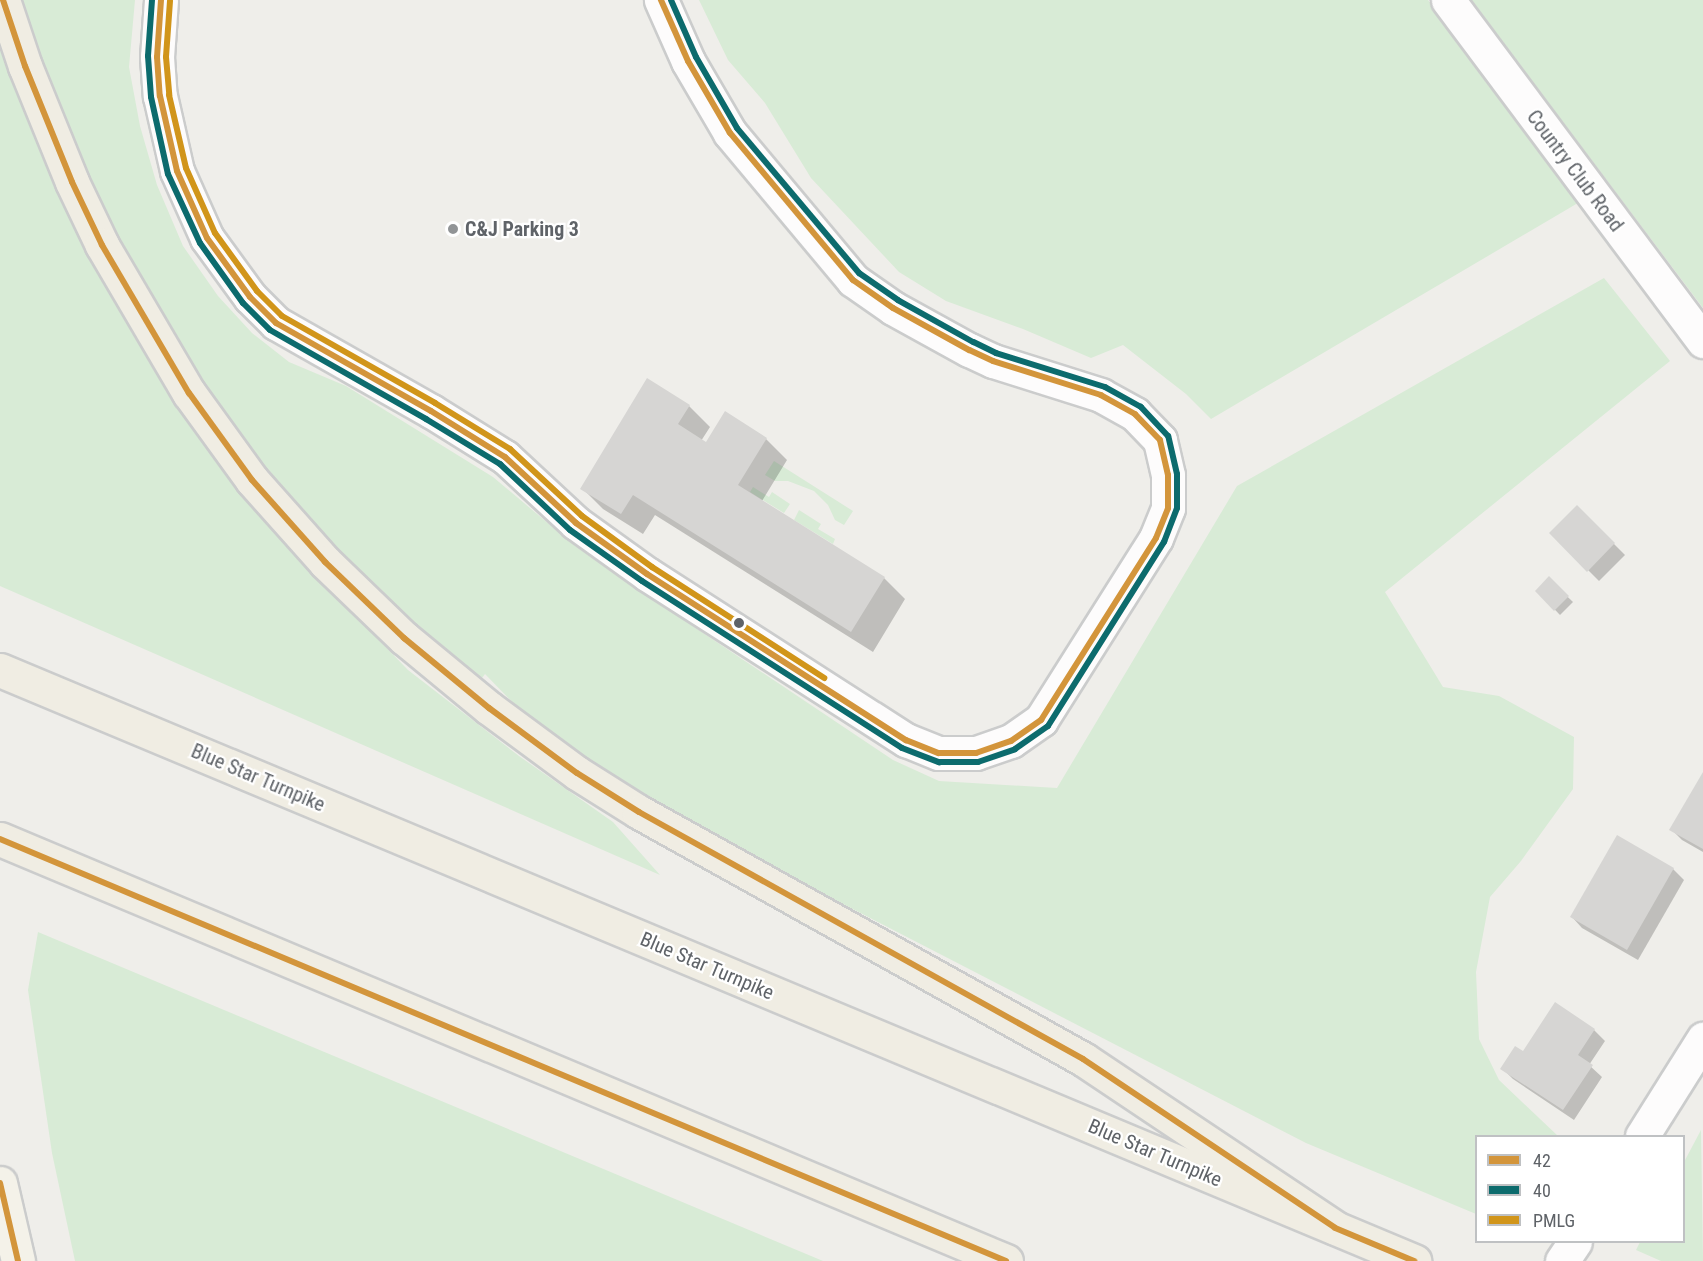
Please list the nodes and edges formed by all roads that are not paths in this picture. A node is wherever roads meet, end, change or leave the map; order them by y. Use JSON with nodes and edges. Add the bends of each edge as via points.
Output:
{"nodes":[{"id":1,"x":3,"y":0,"type":"edge"},
{"id":2,"x":161,"y":0,"type":"edge"},
{"id":3,"x":661,"y":0,"type":"edge"},
{"id":4,"x":1448,"y":0,"type":"edge"},
{"id":5,"x":1703,"y":341,"type":"edge"},
{"id":6,"x":0,"y":670,"type":"edge"},
{"id":7,"x":0,"y":839,"type":"edge"},
{"id":8,"x":1703,"y":1039,"type":"edge"},
{"id":9,"x":1643,"y":1135,"type":"edge"},
{"id":10,"x":0,"y":1183,"type":"edge"},
{"id":11,"x":1335,"y":1228,"type":"junction"},
{"id":12,"x":1574,"y":1243,"type":"edge"},
{"id":13,"x":18,"y":1261,"type":"edge"},
{"id":14,"x":1006,"y":1261,"type":"edge"},
{"id":15,"x":1414,"y":1261,"type":"edge"},
{"id":16,"x":1562,"y":1261,"type":"edge"}],
"edges":[{"from":1,"to":11,"type":"highway","via":[[72,183],[102,245],[189,393],[260,489],[325,562],[404,638],[577,773],[1083,1059]]},
{"from":2,"to":3,"type":"street","via":[[159,96],[177,171],[207,238],[233,276],[276,323],[505,457],[576,523],[647,574],[906,740],[939,753],[976,753],[1011,741],[1041,720],[1156,538],[1168,508],[1168,475],[1160,440],[1135,414],[1101,395],[969,350],[893,308],[853,280],[730,133],[688,61]]},
{"from":4,"to":5,"type":"street","name":"Country Club Road"},
{"from":6,"to":11,"type":"highway","name":"Blue Star Turnpike"},
{"from":7,"to":14,"type":"highway"},
{"from":8,"to":9,"type":"street"},
{"from":10,"to":13,"type":"main road"},
{"from":11,"to":15,"type":"highway","name":"Blue Star Turnpike"},
{"from":12,"to":16,"type":"street"}]}
